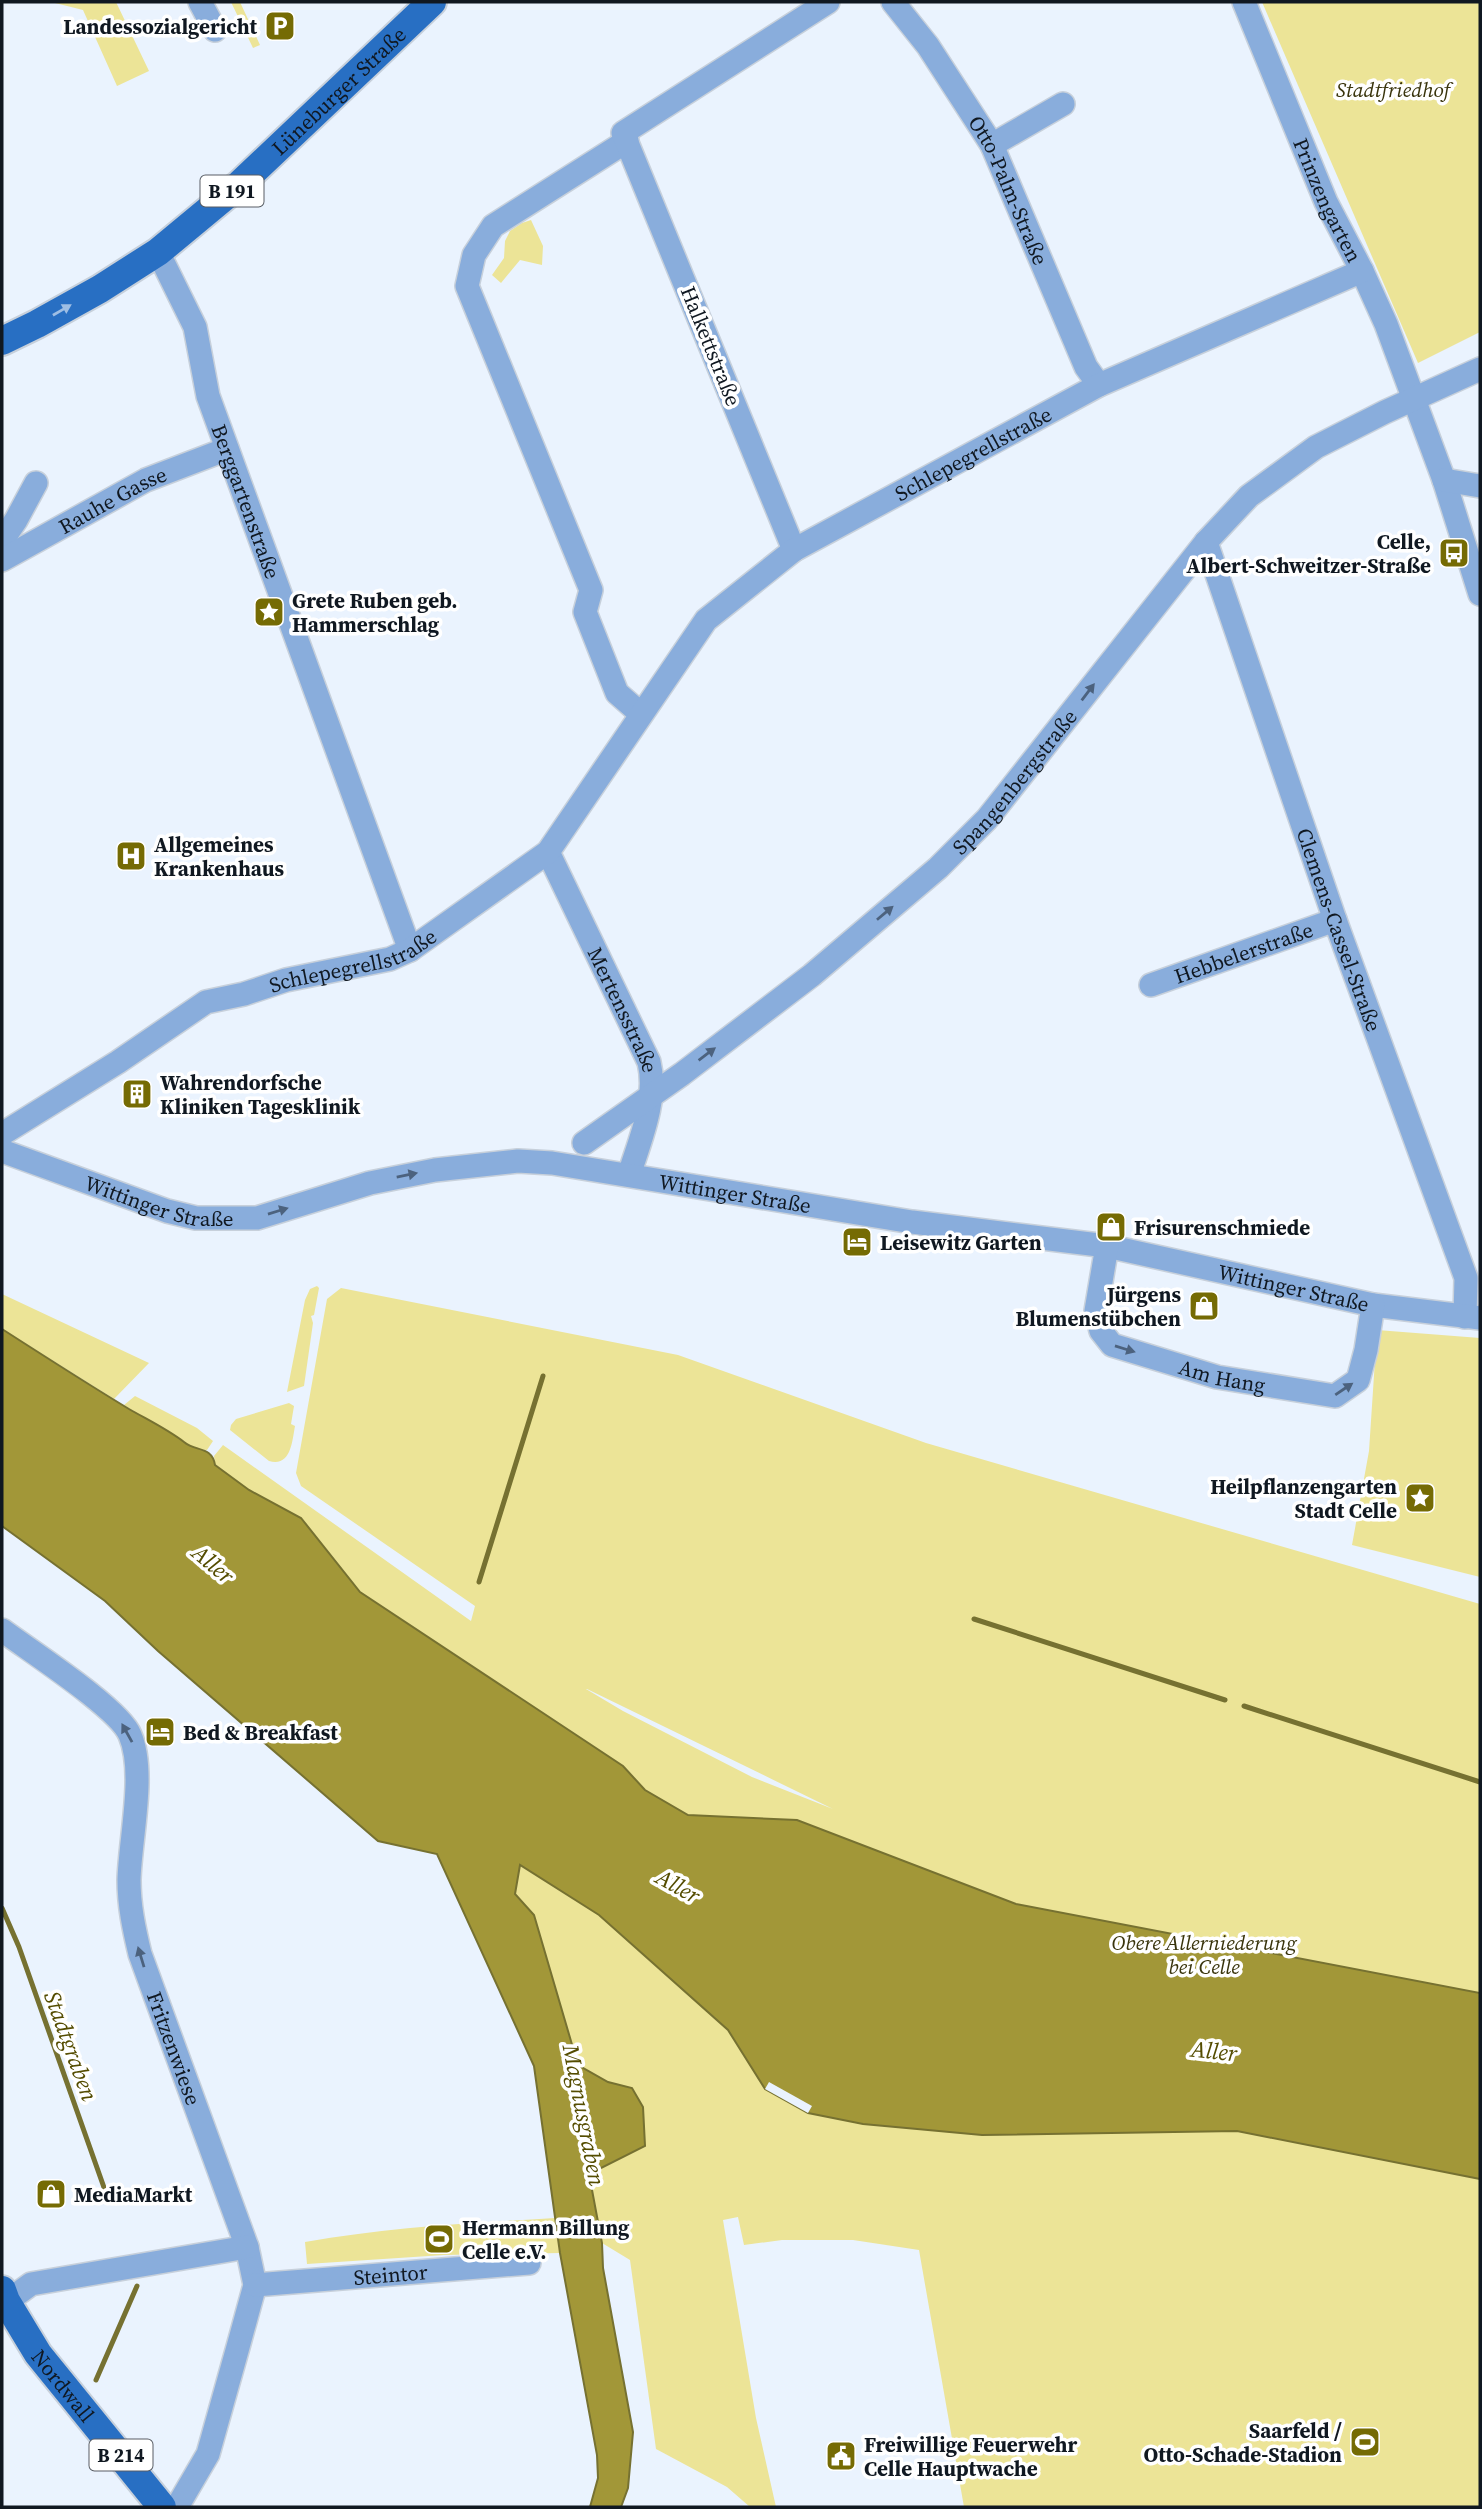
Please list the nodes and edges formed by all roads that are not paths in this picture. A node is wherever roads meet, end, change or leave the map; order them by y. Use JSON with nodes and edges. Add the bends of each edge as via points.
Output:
{"nodes":[{"id":1,"x":201,"y":2,"type":"edge"},
{"id":2,"x":432,"y":2,"type":"edge"},
{"id":3,"x":828,"y":2,"type":"edge"},
{"id":4,"x":1244,"y":2,"type":"edge"},
{"id":5,"x":896,"y":5,"type":"edge"},
{"id":6,"x":215,"y":30,"type":"dead end"},
{"id":7,"x":1063,"y":104,"type":"dead end"},
{"id":8,"x":627,"y":141,"type":"junction"},
{"id":9,"x":992,"y":145,"type":"junction"},
{"id":10,"x":158,"y":252,"type":"junction"},
{"id":11,"x":1362,"y":271,"type":"junction"},
{"id":12,"x":2,"y":341,"type":"edge"},
{"id":13,"x":1480,"y":369,"type":"edge"},
{"id":14,"x":1099,"y":385,"type":"junction"},
{"id":15,"x":1415,"y":399,"type":"junction"},
{"id":16,"x":227,"y":449,"type":"junction"},
{"id":17,"x":1444,"y":480,"type":"junction"},
{"id":18,"x":36,"y":483,"type":"dead end"},
{"id":19,"x":1480,"y":486,"type":"edge"},
{"id":20,"x":2,"y":541,"type":"edge"},
{"id":21,"x":1206,"y":542,"type":"junction"},
{"id":22,"x":794,"y":550,"type":"junction"},
{"id":23,"x":2,"y":560,"type":"edge"},
{"id":24,"x":1480,"y":594,"type":"edge"},
{"id":25,"x":641,"y":715,"type":"junction"},
{"id":26,"x":548,"y":852,"type":"junction"},
{"id":27,"x":1335,"y":920,"type":"junction"},
{"id":28,"x":410,"y":950,"type":"junction"},
{"id":29,"x":1151,"y":985,"type":"dead end"},
{"id":30,"x":652,"y":1095,"type":"junction"},
{"id":31,"x":2,"y":1134,"type":"edge"},
{"id":32,"x":584,"y":1143,"type":"dead end"},
{"id":33,"x":2,"y":1151,"type":"edge"},
{"id":34,"x":629,"y":1175,"type":"junction"},
{"id":35,"x":1107,"y":1246,"type":"junction"},
{"id":36,"x":1373,"y":1305,"type":"junction"},
{"id":37,"x":1473,"y":1318,"type":"edge"},
{"id":38,"x":2,"y":1630,"type":"edge"},
{"id":39,"x":247,"y":2247,"type":"junction"},
{"id":40,"x":529,"y":2263,"type":"dead end"},
{"id":41,"x":255,"y":2284,"type":"junction"},
{"id":42,"x":3,"y":2299,"type":"edge"},
{"id":43,"x":162,"y":2507,"type":"edge"},
{"id":44,"x":177,"y":2507,"type":"edge"}],
"edges":[{"from":1,"to":6,"type":"street"},
{"from":2,"to":10,"type":"main road","name":"Lüneburger Straße","number":"B 191","via":[[240,184]]},
{"from":3,"to":8,"type":"street","via":[[623,133]]},
{"from":4,"to":11,"type":"street","name":"Prinzengarten","via":[[1326,202]]},
{"from":5,"to":9,"type":"street","name":"Otto-Palm-Straße"},
{"from":7,"to":9,"type":"street"},
{"from":8,"to":22,"type":"street","name":"Halkettstraße"},
{"from":8,"to":25,"type":"street","via":[[493,226],[474,255],[467,286],[591,590],[585,612],[617,693]]},
{"from":9,"to":14,"type":"street","name":"Otto-Palm-Straße","via":[[1086,367]]},
{"from":12,"to":10,"type":"main road","name":"Lüneburger Straße","number":"B 191","one_way":true,"via":[[90,295]]},
{"from":10,"to":16,"type":"street","name":"Berggartenstraße","via":[[195,327],[208,396]]},
{"from":11,"to":14,"type":"street","name":"Schlepegrellstraße"},
{"from":11,"to":15,"type":"street","name":"Prinzengarten"},
{"from":13,"to":15,"type":"street","name":"Spangenbergstraße"},
{"from":14,"to":22,"type":"street","name":"Schlepegrellstraße"},
{"from":15,"to":17,"type":"street","name":"Prinzengarten"},
{"from":15,"to":21,"type":"street","name":"Spangenbergstraße","via":[[1316,447],[1249,496]]},
{"from":16,"to":23,"type":"street","name":"Rauhe Gasse","via":[[146,480]]},
{"from":16,"to":28,"type":"street","name":"Berggartenstraße"},
{"from":17,"to":19,"type":"street"},
{"from":17,"to":24,"type":"street","name":"Prinzengarten"},
{"from":18,"to":20,"type":"street","name":"Rauhe Gasse"},
{"from":21,"to":27,"type":"street","name":"Clemens-Cassel-Straße"},
{"from":30,"to":21,"type":"street","name":"Spangenbergstraße","one_way":true,"via":[[813,975],[978,829]]},
{"from":22,"to":25,"type":"street","name":"Schlepegrellstraße","via":[[706,620]]},
{"from":25,"to":26,"type":"street","name":"Schlepegrellstraße"},
{"from":26,"to":28,"type":"street","name":"Schlepegrellstraße"},
{"from":26,"to":30,"type":"street","name":"Mertensstraße","via":[[649,1062]]},
{"from":27,"to":29,"type":"street","name":"Hebbelerstraße"},
{"from":27,"to":37,"type":"street","name":"Clemens-Cassel-Straße","via":[[1466,1278]]},
{"from":28,"to":31,"type":"street","name":"Schlepegrellstraße","via":[[390,959],[206,1002]]},
{"from":30,"to":32,"type":"street","name":"Spangenbergstraße"},
{"from":30,"to":34,"type":"street","name":"Mertensstraße"},
{"from":33,"to":34,"type":"street","name":"Wittinger Straße","one_way":true,"via":[[196,1218],[257,1218],[370,1182],[518,1161]]},
{"from":34,"to":35,"type":"street","name":"Wittinger Straße","via":[[912,1222]]},
{"from":35,"to":36,"type":"street","name":"Wittinger Straße"},
{"from":35,"to":36,"type":"street","name":"Am Hang","one_way":true,"via":[[1096,1311],[1101,1331],[1112,1345],[1217,1377],[1335,1396],[1358,1380]]},
{"from":36,"to":37,"type":"street","name":"Wittinger Straße"},
{"from":39,"to":38,"type":"street","name":"Fritzenwiese","one_way":true,"via":[[140,1954],[131,1917],[137,1763],[130,1734],[111,1710]]},
{"from":39,"to":41,"type":"street","name":"Fritzenwiese"},
{"from":39,"to":42,"type":"street","via":[[31,2284]]},
{"from":40,"to":41,"type":"street","name":"Steintor"},
{"from":41,"to":44,"type":"street","name":"Fritzenwiese","via":[[208,2454]]},
{"from":42,"to":43,"type":"main road","name":"Nordwall","number":"B 214","via":[[38,2354]]}]}
